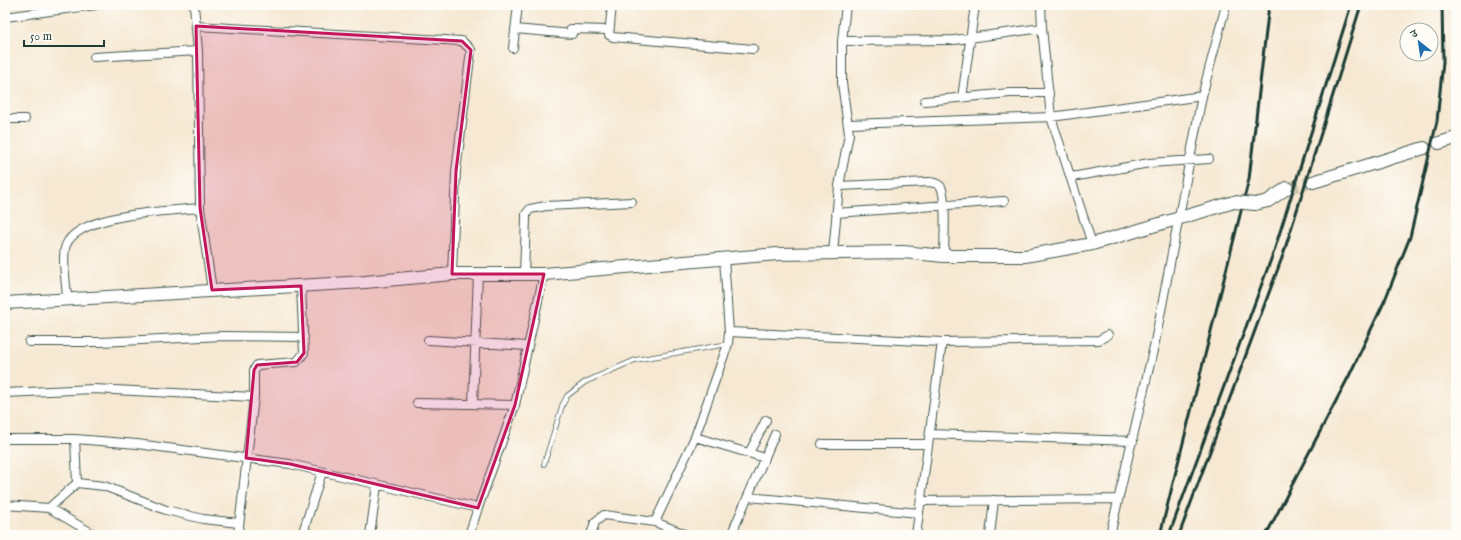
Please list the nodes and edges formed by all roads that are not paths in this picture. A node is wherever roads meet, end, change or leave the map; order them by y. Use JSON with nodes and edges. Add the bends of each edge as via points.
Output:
{"nodes":[{"id":1,"x":96,"y":5,"type":"edge"},
{"id":2,"x":194,"y":5,"type":"edge"},
{"id":3,"x":518,"y":5,"type":"edge"},
{"id":4,"x":612,"y":5,"type":"edge"},
{"id":5,"x":846,"y":5,"type":"edge"},
{"id":6,"x":975,"y":5,"type":"edge"},
{"id":7,"x":1041,"y":5,"type":"edge"},
{"id":8,"x":1226,"y":5,"type":"edge"},
{"id":9,"x":5,"y":17,"type":"edge"},
{"id":10,"x":196,"y":26,"type":"junction"},
{"id":11,"x":1042,"y":28,"type":"junction"},
{"id":12,"x":515,"y":29,"type":"junction"},
{"id":13,"x":608,"y":30,"type":"junction"},
{"id":14,"x":971,"y":38,"type":"junction"},
{"id":15,"x":842,"y":41,"type":"junction"},
{"id":16,"x":513,"y":48,"type":"dead end"},
{"id":17,"x":753,"y":49,"type":"dead end"},
{"id":18,"x":198,"y":50,"type":"junction"},
{"id":19,"x":94,"y":57,"type":"dead end"},
{"id":20,"x":1049,"y":93,"type":"junction"},
{"id":21,"x":1202,"y":96,"type":"junction"},
{"id":22,"x":962,"y":98,"type":"junction"},
{"id":23,"x":925,"y":101,"type":"dead end"},
{"id":24,"x":1051,"y":117,"type":"junction"},
{"id":25,"x":5,"y":119,"type":"edge"},
{"id":26,"x":25,"y":119,"type":"dead end"},
{"id":27,"x":849,"y":124,"type":"junction"},
{"id":28,"x":1456,"y":138,"type":"edge"},
{"id":29,"x":1439,"y":143,"type":"dead end"},
{"id":30,"x":1424,"y":148,"type":"dead end"},
{"id":31,"x":1209,"y":159,"type":"dead end"},
{"id":32,"x":1189,"y":160,"type":"junction"},
{"id":33,"x":1072,"y":177,"type":"junction"},
{"id":34,"x":1313,"y":182,"type":"tunnel mouth"},
{"id":35,"x":839,"y":186,"type":"junction"},
{"id":36,"x":1286,"y":188,"type":"tunnel mouth"},
{"id":37,"x":1004,"y":201,"type":"dead end"},
{"id":38,"x":632,"y":202,"type":"dead end"},
{"id":39,"x":944,"y":205,"type":"junction"},
{"id":40,"x":200,"y":208,"type":"junction"},
{"id":41,"x":836,"y":213,"type":"junction"},
{"id":42,"x":1180,"y":218,"type":"junction"},
{"id":43,"x":1092,"y":244,"type":"junction"},
{"id":44,"x":833,"y":253,"type":"junction"},
{"id":45,"x":944,"y":256,"type":"junction"},
{"id":46,"x":724,"y":258,"type":"junction"},
{"id":47,"x":478,"y":273,"type":"junction"},
{"id":48,"x":452,"y":274,"type":"junction"},
{"id":49,"x":524,"y":274,"type":"junction"},
{"id":50,"x":544,"y":274,"type":"junction"},
{"id":51,"x":301,"y":286,"type":"junction"},
{"id":52,"x":212,"y":290,"type":"junction"},
{"id":53,"x":67,"y":300,"type":"junction"},
{"id":54,"x":5,"y":303,"type":"edge"},
{"id":55,"x":729,"y":332,"type":"junction"},
{"id":56,"x":1108,"y":335,"type":"dead end"},
{"id":57,"x":304,"y":337,"type":"junction"},
{"id":58,"x":428,"y":340,"type":"dead end"},
{"id":59,"x":29,"y":342,"type":"dead end"},
{"id":60,"x":942,"y":342,"type":"junction"},
{"id":61,"x":476,"y":344,"type":"junction"},
{"id":62,"x":728,"y":344,"type":"junction"},
{"id":63,"x":527,"y":346,"type":"junction"},
{"id":64,"x":5,"y":393,"type":"edge"},
{"id":65,"x":254,"y":397,"type":"junction"},
{"id":66,"x":417,"y":403,"type":"dead end"},
{"id":67,"x":473,"y":404,"type":"junction"},
{"id":68,"x":515,"y":405,"type":"junction"},
{"id":69,"x":766,"y":420,"type":"dead end"},
{"id":70,"x":775,"y":434,"type":"dead end"},
{"id":71,"x":930,"y":434,"type":"junction"},
{"id":72,"x":695,"y":437,"type":"junction"},
{"id":73,"x":5,"y":439,"type":"edge"},
{"id":74,"x":75,"y":440,"type":"junction"},
{"id":75,"x":1133,"y":441,"type":"junction"},
{"id":76,"x":822,"y":444,"type":"dead end"},
{"id":77,"x":928,"y":444,"type":"junction"},
{"id":78,"x":749,"y":453,"type":"junction"},
{"id":79,"x":246,"y":458,"type":"junction"},
{"id":80,"x":765,"y":458,"type":"junction"},
{"id":81,"x":544,"y":464,"type":"dead end"},
{"id":82,"x":322,"y":472,"type":"junction"},
{"id":83,"x":77,"y":483,"type":"junction"},
{"id":84,"x":377,"y":485,"type":"junction"},
{"id":85,"x":748,"y":497,"type":"junction"},
{"id":86,"x":1117,"y":499,"type":"junction"},
{"id":87,"x":994,"y":500,"type":"junction"},
{"id":88,"x":921,"y":501,"type":"junction"},
{"id":89,"x":5,"y":505,"type":"edge"},
{"id":90,"x":49,"y":508,"type":"junction"},
{"id":91,"x":478,"y":508,"type":"junction"},
{"id":92,"x":919,"y":513,"type":"junction"},
{"id":93,"x":655,"y":522,"type":"junction"},
{"id":94,"x":239,"y":523,"type":"junction"},
{"id":95,"x":95,"y":535,"type":"edge"},
{"id":96,"x":238,"y":535,"type":"edge"},
{"id":97,"x":310,"y":535,"type":"edge"},
{"id":98,"x":370,"y":535,"type":"edge"},
{"id":99,"x":469,"y":535,"type":"edge"},
{"id":100,"x":591,"y":535,"type":"edge"},
{"id":101,"x":687,"y":535,"type":"edge"},
{"id":102,"x":731,"y":535,"type":"edge"},
{"id":103,"x":916,"y":535,"type":"edge"},
{"id":104,"x":990,"y":535,"type":"edge"},
{"id":105,"x":1110,"y":535,"type":"edge"}],
"edges":[{"from":1,"to":9,"type":"street"},
{"from":2,"to":10,"type":"street"},
{"from":3,"to":12,"type":"street"},
{"from":4,"to":13,"type":"street"},
{"from":5,"to":15,"type":"street"},
{"from":6,"to":14,"type":"street"},
{"from":7,"to":11,"type":"street"},
{"from":8,"to":21,"type":"street"},
{"from":10,"to":18,"type":"street"},
{"from":10,"to":48,"type":"street","via":[[462,41],[471,50],[456,171]]},
{"from":11,"to":14,"type":"street"},
{"from":11,"to":20,"type":"street"},
{"from":12,"to":13,"type":"street"},
{"from":12,"to":16,"type":"street"},
{"from":13,"to":17,"type":"street","via":[[609,35],[613,37]]},
{"from":14,"to":15,"type":"street"},
{"from":14,"to":22,"type":"street"},
{"from":15,"to":27,"type":"street","via":[[842,83]]},
{"from":18,"to":19,"type":"street"},
{"from":18,"to":40,"type":"street"},
{"from":20,"to":22,"type":"street","via":[[1010,93]]},
{"from":20,"to":24,"type":"street"},
{"from":21,"to":24,"type":"street"},
{"from":21,"to":32,"type":"street"},
{"from":22,"to":23,"type":"street"},
{"from":24,"to":27,"type":"street"},
{"from":24,"to":33,"type":"street"},
{"from":25,"to":26,"type":"street"},
{"from":27,"to":35,"type":"street"},
{"from":28,"to":29,"type":"street"},
{"from":30,"to":34,"type":"street"},
{"from":31,"to":32,"type":"street"},
{"from":32,"to":33,"type":"street","via":[[1149,163]]},
{"from":32,"to":42,"type":"street"},
{"from":33,"to":43,"type":"street"},
{"from":35,"to":39,"type":"street","via":[[937,183],[941,187]]},
{"from":35,"to":41,"type":"street"},
{"from":36,"to":42,"type":"street","bridge":true,"via":[[1268,201],[1255,204],[1234,202]]},
{"from":37,"to":39,"type":"street"},
{"from":38,"to":49,"type":"street","via":[[530,209],[526,219]]},
{"from":39,"to":41,"type":"street"},
{"from":39,"to":45,"type":"street"},
{"from":40,"to":52,"type":"street"},
{"from":40,"to":53,"type":"street","via":[[124,215],[76,232],[66,244],[64,253]]},
{"from":41,"to":44,"type":"street"},
{"from":42,"to":43,"type":"street"},
{"from":42,"to":75,"type":"street"},
{"from":43,"to":45,"type":"street","via":[[1025,256]]},
{"from":44,"to":45,"type":"street","via":[[903,252]]},
{"from":44,"to":46,"type":"street"},
{"from":46,"to":50,"type":"street"},
{"from":46,"to":55,"type":"street"},
{"from":47,"to":48,"type":"street"},
{"from":47,"to":49,"type":"street"},
{"from":47,"to":61,"type":"street"},
{"from":48,"to":51,"type":"street"},
{"from":49,"to":50,"type":"street"},
{"from":50,"to":63,"type":"street"},
{"from":51,"to":52,"type":"street"},
{"from":51,"to":57,"type":"street"},
{"from":52,"to":53,"type":"street"},
{"from":53,"to":54,"type":"street"},
{"from":55,"to":60,"type":"street"},
{"from":55,"to":62,"type":"street"},
{"from":56,"to":60,"type":"street","via":[[1099,340]]},
{"from":57,"to":59,"type":"street","via":[[222,336],[101,342]]},
{"from":57,"to":65,"type":"street","via":[[304,353],[297,362],[257,365],[254,370]]},
{"from":58,"to":61,"type":"street"},
{"from":60,"to":71,"type":"street"},
{"from":61,"to":63,"type":"street"},
{"from":61,"to":67,"type":"street"},
{"from":62,"to":72,"type":"street"},
{"from":62,"to":81,"type":"lane","via":[[635,360],[585,382],[567,396],[562,406]]},
{"from":63,"to":68,"type":"street"},
{"from":64,"to":65,"type":"street","via":[[94,389]]},
{"from":65,"to":79,"type":"street"},
{"from":66,"to":67,"type":"street"},
{"from":67,"to":68,"type":"street"},
{"from":68,"to":91,"type":"street"},
{"from":69,"to":78,"type":"street"},
{"from":70,"to":80,"type":"street"},
{"from":71,"to":75,"type":"street"},
{"from":71,"to":77,"type":"street"},
{"from":72,"to":78,"type":"street"},
{"from":72,"to":93,"type":"street"},
{"from":73,"to":74,"type":"street"},
{"from":74,"to":79,"type":"street","via":[[137,444]]},
{"from":74,"to":83,"type":"street"},
{"from":75,"to":86,"type":"street"},
{"from":76,"to":77,"type":"street"},
{"from":77,"to":88,"type":"street"},
{"from":78,"to":80,"type":"street"},
{"from":79,"to":82,"type":"street","via":[[290,464]]},
{"from":79,"to":94,"type":"street"},
{"from":80,"to":85,"type":"street"},
{"from":82,"to":84,"type":"street"},
{"from":82,"to":97,"type":"street","via":[[304,529]]},
{"from":83,"to":90,"type":"street"},
{"from":83,"to":94,"type":"street","via":[[104,486],[166,510],[202,519]]},
{"from":84,"to":91,"type":"street"},
{"from":84,"to":98,"type":"street"},
{"from":85,"to":92,"type":"street"},
{"from":85,"to":102,"type":"street"},
{"from":86,"to":87,"type":"street"},
{"from":86,"to":105,"type":"street"},
{"from":87,"to":88,"type":"street"},
{"from":87,"to":104,"type":"street"},
{"from":88,"to":92,"type":"street"},
{"from":89,"to":90,"type":"street"},
{"from":90,"to":95,"type":"street"},
{"from":91,"to":99,"type":"street"},
{"from":92,"to":103,"type":"street"},
{"from":93,"to":100,"type":"street","via":[[604,515],[595,522]]},
{"from":93,"to":101,"type":"street"},
{"from":94,"to":96,"type":"street"}]}
